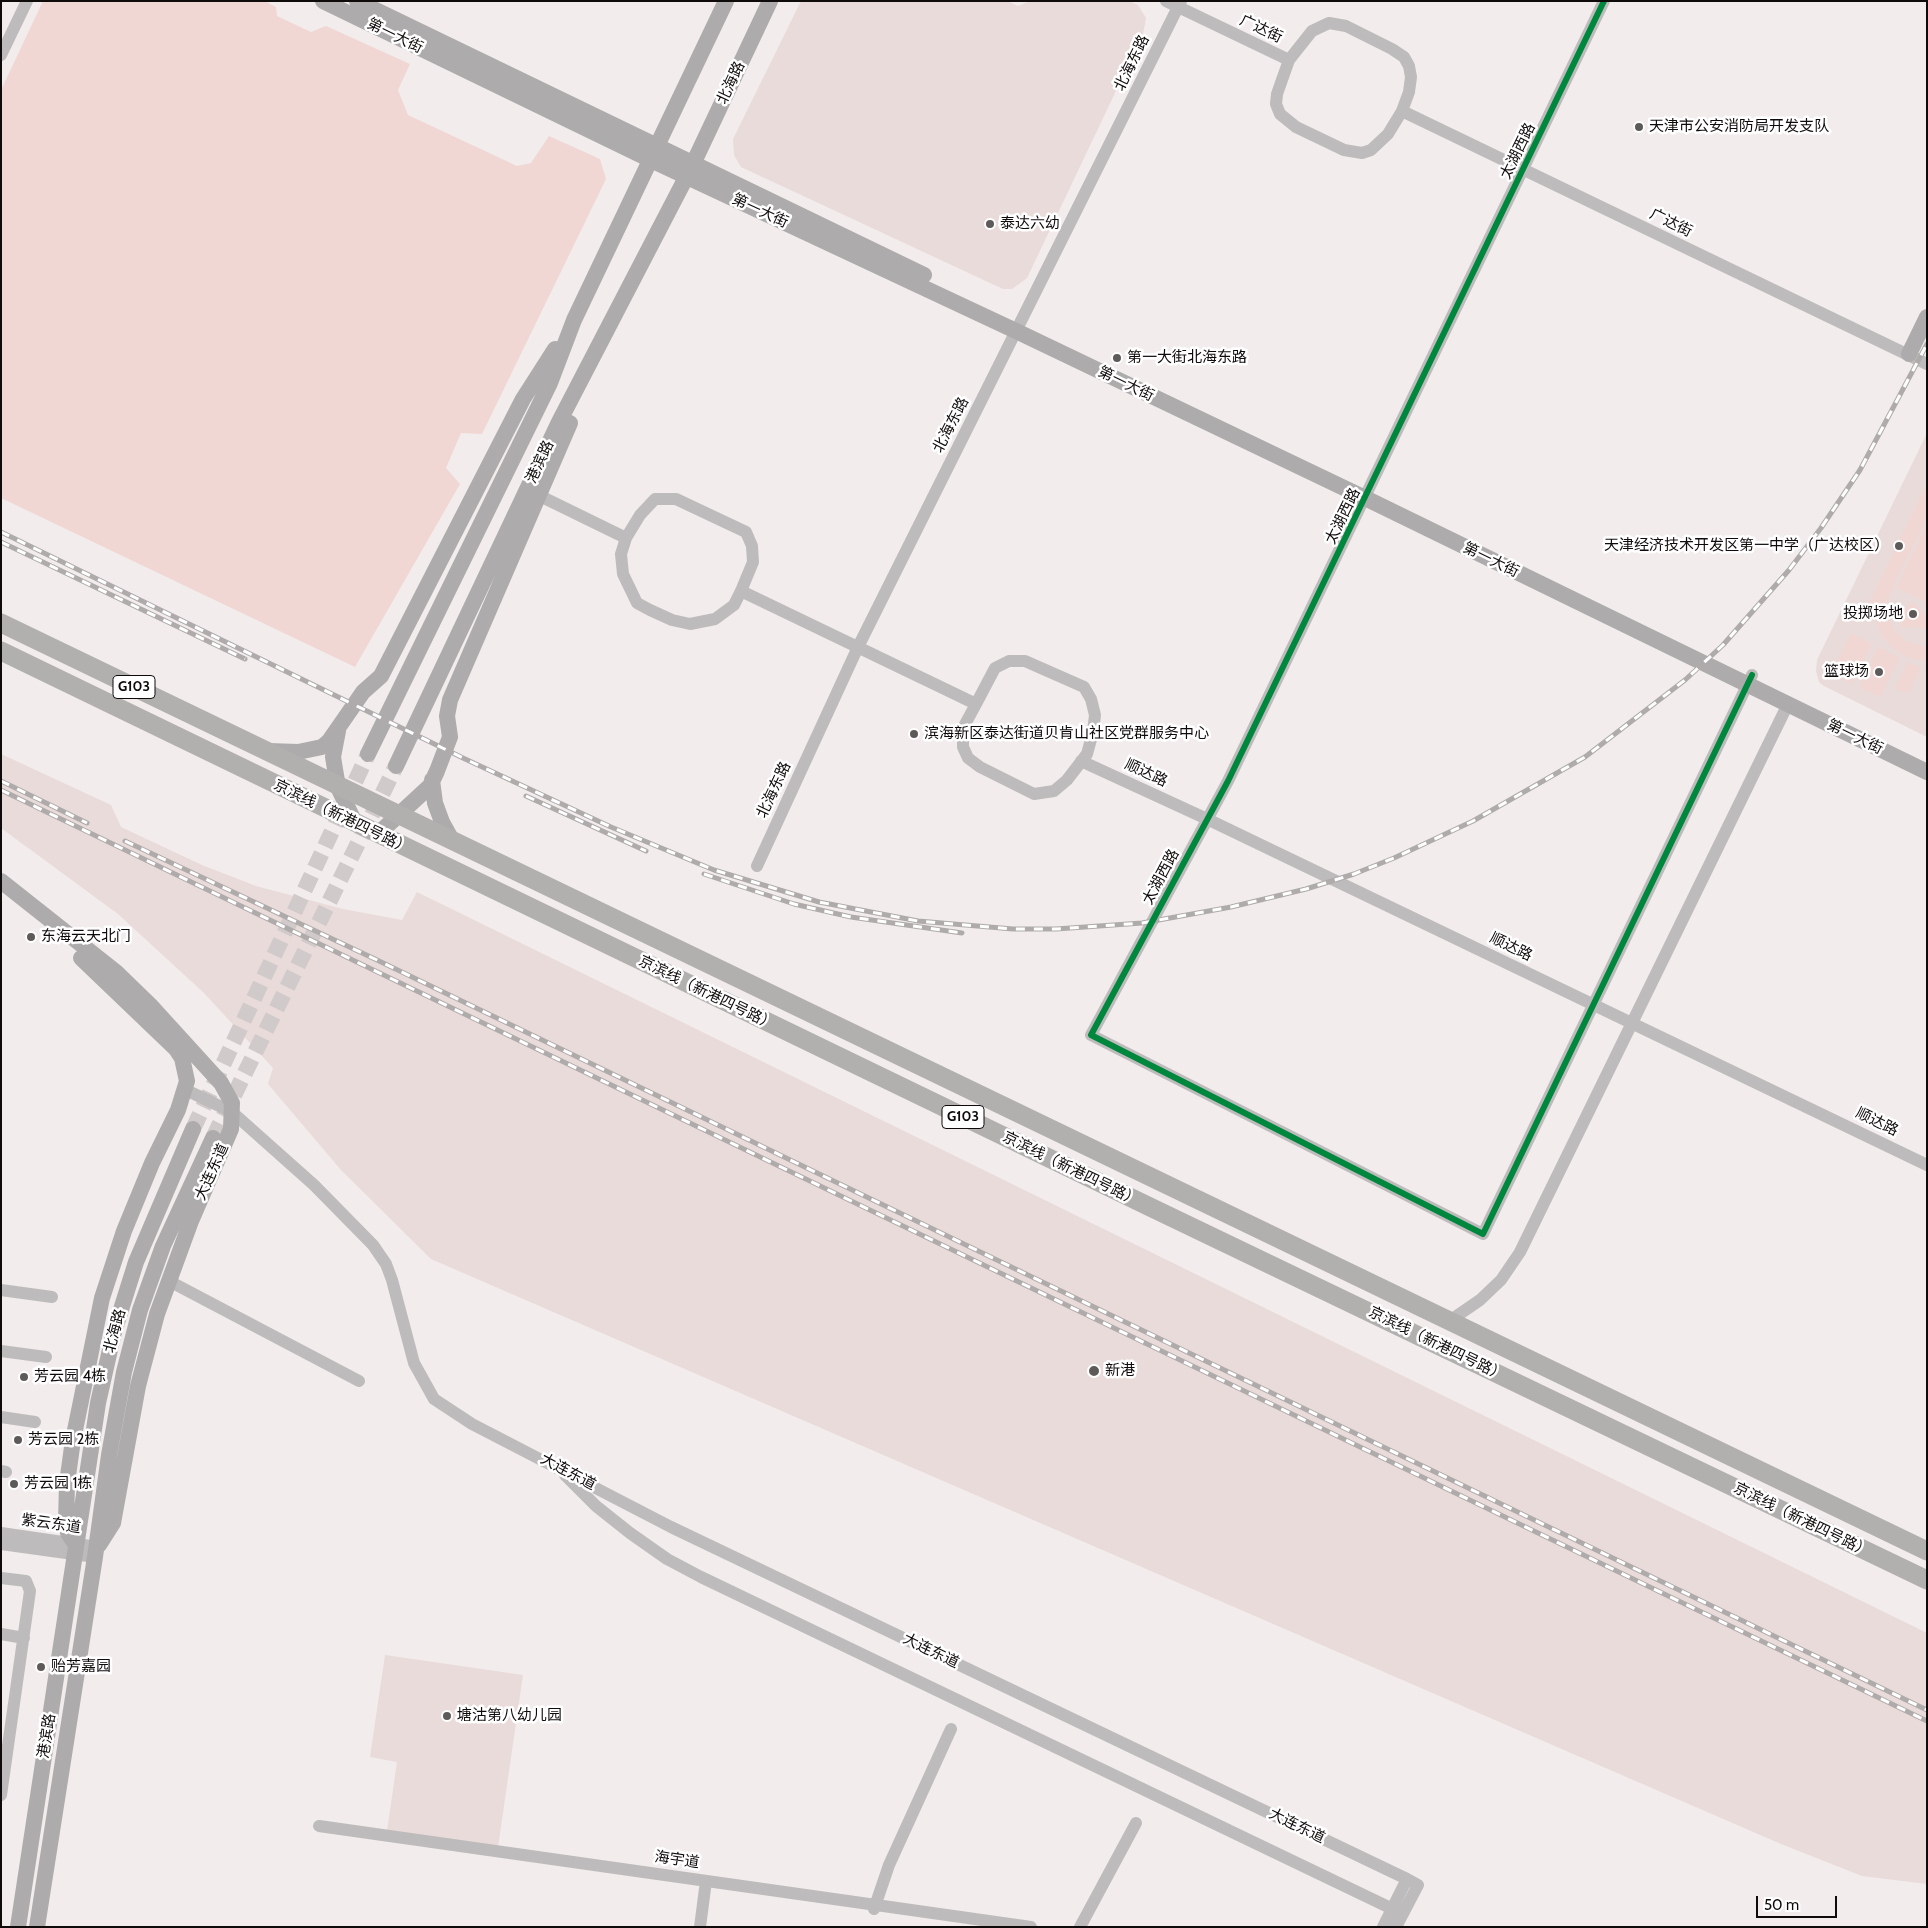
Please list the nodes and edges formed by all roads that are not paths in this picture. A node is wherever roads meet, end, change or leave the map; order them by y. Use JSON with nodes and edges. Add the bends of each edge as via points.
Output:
{"nodes":[{"id":1,"x":27,"y":1,"type":"edge"},
{"id":2,"x":323,"y":1,"type":"edge"},
{"id":3,"x":357,"y":1,"type":"edge"},
{"id":4,"x":726,"y":1,"type":"edge"},
{"id":5,"x":770,"y":1,"type":"edge"},
{"id":6,"x":1166,"y":1,"type":"edge"},
{"id":7,"x":1604,"y":1,"type":"edge"},
{"id":8,"x":1613,"y":1,"type":"edge"},
{"id":9,"x":1179,"y":4,"type":"edge"},
{"id":10,"x":1,"y":55,"type":"edge"},
{"id":11,"x":1289,"y":60,"type":"junction"},
{"id":12,"x":1402,"y":111,"type":"junction"},
{"id":13,"x":654,"y":153,"type":"junction"},
{"id":14,"x":689,"y":170,"type":"junction"},
{"id":15,"x":1526,"y":172,"type":"junction"},
{"id":16,"x":1927,"y":317,"type":"edge"},
{"id":17,"x":574,"y":320,"type":"junction"},
{"id":18,"x":1019,"y":327,"type":"junction"},
{"id":19,"x":604,"y":338,"type":"junction"},
{"id":20,"x":1909,"y":354,"type":"junction"},
{"id":21,"x":1927,"y":364,"type":"edge"},
{"id":22,"x":540,"y":496,"type":"junction"},
{"id":23,"x":1370,"y":496,"type":"junction"},
{"id":24,"x":626,"y":538,"type":"junction"},
{"id":25,"x":741,"y":591,"type":"junction"},
{"id":26,"x":1,"y":623,"type":"edge"},
{"id":27,"x":858,"y":647,"type":"junction"},
{"id":28,"x":1,"y":651,"type":"edge"},
{"id":29,"x":1750,"y":680,"type":"junction"},
{"id":30,"x":976,"y":704,"type":"junction"},
{"id":31,"x":1788,"y":704,"type":"junction"},
{"id":32,"x":341,"y":722,"type":"junction"},
{"id":33,"x":267,"y":751,"type":"junction"},
{"id":34,"x":368,"y":754,"type":"tunnel mouth"},
{"id":35,"x":1084,"y":758,"type":"junction"},
{"id":36,"x":1927,"y":760,"type":"edge"},
{"id":37,"x":396,"y":766,"type":"tunnel mouth"},
{"id":38,"x":1927,"y":772,"type":"edge"},
{"id":39,"x":432,"y":780,"type":"junction"},
{"id":40,"x":338,"y":787,"type":"junction"},
{"id":41,"x":399,"y":816,"type":"junction"},
{"id":42,"x":1211,"y":818,"type":"junction"},
{"id":43,"x":354,"y":823,"type":"junction"},
{"id":44,"x":378,"y":834,"type":"junction"},
{"id":45,"x":453,"y":842,"type":"junction"},
{"id":46,"x":757,"y":866,"type":"dead end"},
{"id":47,"x":1,"y":881,"type":"edge"},
{"id":48,"x":1,"y":894,"type":"edge"},
{"id":49,"x":1595,"y":1002,"type":"junction"},
{"id":50,"x":1633,"y":1020,"type":"junction"},
{"id":51,"x":186,"y":1086,"type":"junction"},
{"id":52,"x":232,"y":1107,"type":"junction"},
{"id":53,"x":193,"y":1129,"type":"tunnel mouth"},
{"id":54,"x":213,"y":1138,"type":"tunnel mouth"},
{"id":55,"x":1927,"y":1158,"type":"edge"},
{"id":56,"x":1927,"y":1164,"type":"edge"},
{"id":57,"x":169,"y":1281,"type":"junction"},
{"id":58,"x":1,"y":1290,"type":"edge"},
{"id":59,"x":52,"y":1297,"type":"dead end"},
{"id":60,"x":1448,"y":1322,"type":"junction"},
{"id":61,"x":1,"y":1351,"type":"edge"},
{"id":62,"x":46,"y":1357,"type":"dead end"},
{"id":63,"x":358,"y":1381,"type":"dead end"},
{"id":64,"x":1,"y":1417,"type":"edge"},
{"id":65,"x":36,"y":1422,"type":"dead end"},
{"id":66,"x":554,"y":1464,"type":"junction"},
{"id":67,"x":1,"y":1533,"type":"edge"},
{"id":68,"x":1839,"y":1538,"type":"junction"},
{"id":69,"x":1,"y":1544,"type":"edge"},
{"id":70,"x":75,"y":1550,"type":"junction"},
{"id":71,"x":1927,"y":1550,"type":"edge"},
{"id":72,"x":96,"y":1552,"type":"junction"},
{"id":73,"x":1,"y":1578,"type":"edge"},
{"id":74,"x":1927,"y":1580,"type":"edge"},
{"id":75,"x":1927,"y":1590,"type":"edge"},
{"id":76,"x":1,"y":1634,"type":"edge"},
{"id":77,"x":24,"y":1638,"type":"junction"},
{"id":78,"x":8,"y":1705,"type":"edge"},
{"id":79,"x":950,"y":1729,"type":"dead end"},
{"id":80,"x":3,"y":1769,"type":"edge"},
{"id":81,"x":1,"y":1795,"type":"edge"},
{"id":82,"x":1136,"y":1823,"type":"dead end"},
{"id":83,"x":319,"y":1828,"type":"dead end"},
{"id":84,"x":709,"y":1883,"type":"junction"},
{"id":85,"x":875,"y":1907,"type":"junction"},
{"id":86,"x":1397,"y":1912,"type":"junction"},
{"id":87,"x":18,"y":1927,"type":"edge"},
{"id":88,"x":37,"y":1927,"type":"edge"},
{"id":89,"x":700,"y":1927,"type":"edge"},
{"id":90,"x":706,"y":1927,"type":"edge"},
{"id":91,"x":1002,"y":1927,"type":"edge"},
{"id":92,"x":1031,"y":1927,"type":"edge"},
{"id":93,"x":1080,"y":1927,"type":"edge"},
{"id":94,"x":1383,"y":1927,"type":"edge"},
{"id":95,"x":1396,"y":1927,"type":"edge"}],
"edges":[{"from":1,"to":10,"type":"street"},
{"from":2,"to":13,"type":"main road","name":"第一大街"},
{"from":3,"to":13,"type":"main road","name":"第一大街"},
{"from":4,"to":13,"type":"main road"},
{"from":5,"to":14,"type":"main road","name":"北海路"},
{"from":6,"to":9,"type":"street","name":"广达街"},
{"from":7,"to":15,"type":"street","name":"太湖西路"},
{"from":8,"to":15,"type":"street","name":"太湖西路"},
{"from":9,"to":11,"type":"street","name":"广达街"},
{"from":9,"to":18,"type":"street","name":"北海东路"},
{"from":11,"to":12,"type":"street","via":[[1305,38],[1320,25],[1346,26],[1404,57],[1412,76]]},
{"from":11,"to":12,"type":"street","via":[[1277,94],[1280,114],[1296,127],[1344,150],[1362,153],[1371,150],[1388,134]]},
{"from":12,"to":15,"type":"street","name":"广达街"},
{"from":13,"to":14,"type":"main road","name":"第一大街"},
{"from":13,"to":17,"type":"main road"},
{"from":14,"to":18,"type":"main road","name":"第一大街"},
{"from":14,"to":19,"type":"main road","name":"港滨路"},
{"from":15,"to":20,"type":"street","name":"广达街"},
{"from":15,"to":23,"type":"street","name":"太湖西路"},
{"from":16,"to":20,"type":"main road"},
{"from":17,"to":32,"type":"main road","via":[[523,399],[381,676],[363,692]]},
{"from":17,"to":34,"type":"main road","via":[[550,383]]},
{"from":18,"to":23,"type":"main road","name":"第一大街"},
{"from":18,"to":27,"type":"street","name":"北海东路"},
{"from":19,"to":22,"type":"main road"},
{"from":19,"to":37,"type":"main road","name":"港滨路","via":[[559,422]]},
{"from":20,"to":21,"type":"street","name":"广达街"},
{"from":22,"to":24,"type":"street"},
{"from":22,"to":39,"type":"main road","via":[[450,700],[447,716],[450,737]]},
{"from":23,"to":29,"type":"main road","name":"第一大街"},
{"from":23,"to":42,"type":"street","name":"太湖西路"},
{"from":24,"to":25,"type":"street","via":[[621,554],[623,574],[637,603],[650,610],[690,624],[715,619],[734,604]]},
{"from":24,"to":25,"type":"street","via":[[640,515],[655,500],[676,499],[746,532],[752,546],[753,562]]},
{"from":25,"to":27,"type":"street"},
{"from":26,"to":33,"type":"highway","name":"京滨线（新港四号路）","number":"G103"},
{"from":27,"to":30,"type":"street"},
{"from":27,"to":46,"type":"street","name":"北海东路"},
{"from":28,"to":43,"type":"highway","name":"京滨线（新港四号路）","number":"G103"},
{"from":29,"to":31,"type":"main road","name":"第一大街"},
{"from":29,"to":36,"type":"main road","name":"第一大街"},
{"from":29,"to":49,"type":"street"},
{"from":30,"to":35,"type":"street","via":[[963,728],[963,747],[968,758],[980,767],[1034,794],[1054,791]]},
{"from":30,"to":35,"type":"street","via":[[995,668],[1009,662],[1025,661],[1084,687],[1095,715]]},
{"from":31,"to":38,"type":"main road","name":"第一大街"},
{"from":31,"to":50,"type":"street"},
{"from":32,"to":33,"type":"main road","via":[[322,747],[298,752]]},
{"from":32,"to":40,"type":"main road","via":[[333,757]]},
{"from":33,"to":40,"type":"highway","name":"京滨线（新港四号路）","number":"G103"},
{"from":35,"to":42,"type":"street","name":"顺达路"},
{"from":39,"to":41,"type":"main road"},
{"from":39,"to":45,"type":"main road","via":[[434,803]]},
{"from":40,"to":41,"type":"highway","name":"京滨线（新港四号路）","number":"G103"},
{"from":40,"to":43,"type":"main road"},
{"from":41,"to":44,"type":"main road"},
{"from":41,"to":45,"type":"highway","name":"京滨线（新港四号路）","number":"G103"},
{"from":42,"to":49,"type":"street","name":"顺达路"},
{"from":42,"to":49,"type":"street","name":"太湖西路","via":[[1095,1037],[1483,1234]]},
{"from":43,"to":44,"type":"highway","name":"京滨线（新港四号路）","number":"G103"},
{"from":44,"to":68,"type":"highway","name":"京滨线（新港四号路）","number":"G103"},
{"from":45,"to":60,"type":"highway","name":"京滨线（新港四号路）","number":"G103"},
{"from":47,"to":52,"type":"main road","via":[[116,972],[150,1005],[221,1083]]},
{"from":48,"to":51,"type":"main road","via":[[96,971],[167,1039],[182,1058]]},
{"from":49,"to":50,"type":"street","name":"顺达路"},
{"from":50,"to":55,"type":"street","name":"顺达路"},
{"from":50,"to":56,"type":"street","name":"顺达路"},
{"from":50,"to":60,"type":"street","via":[[1520,1252],[1501,1280],[1480,1300]]},
{"from":51,"to":52,"type":"street","name":"大连东道"},
{"from":51,"to":70,"type":"main road","via":[[124,1231],[102,1298],[67,1483],[66,1523]]},
{"from":52,"to":57,"type":"main road","name":"大连东道","via":[[231,1129]]},
{"from":52,"to":66,"type":"street","name":"大连东道","via":[[361,1230],[380,1253],[392,1280],[406,1340],[434,1399],[472,1424]]},
{"from":53,"to":70,"type":"main road","name":"北海路","via":[[136,1262],[114,1332],[98,1403]]},
{"from":54,"to":72,"type":"main road","name":"北海路","via":[[166,1237],[134,1328],[118,1401]]},
{"from":57,"to":63,"type":"street"},
{"from":57,"to":72,"type":"main road","name":"大连东道","via":[[138,1386],[113,1523]]},
{"from":58,"to":59,"type":"street"},
{"from":60,"to":71,"type":"highway","name":"京滨线（新港四号路）","number":"G103"},
{"from":61,"to":62,"type":"street"},
{"from":64,"to":65,"type":"street"},
{"from":66,"to":86,"type":"street","via":[[596,1506],[667,1559]]},
{"from":66,"to":86,"type":"street","name":"大连东道","via":[[671,1527],[1412,1882]]},
{"from":67,"to":70,"type":"street","name":"紫云东道"},
{"from":68,"to":74,"type":"highway","name":"京滨线（新港四号路）","number":"G103"},
{"from":68,"to":75,"type":"highway"},
{"from":69,"to":70,"type":"street","name":"紫云东道"},
{"from":70,"to":72,"type":"street","name":"紫云东道"},
{"from":70,"to":87,"type":"main road","name":"港滨路"},
{"from":72,"to":88,"type":"main road","name":"港滨路"},
{"from":73,"to":77,"type":"street","via":[[26,1581],[30,1591]]},
{"from":76,"to":77,"type":"street"},
{"from":77,"to":78,"type":"street"},
{"from":78,"to":80,"type":"street"},
{"from":79,"to":85,"type":"street","via":[[889,1865]]},
{"from":80,"to":81,"type":"street"},
{"from":82,"to":93,"type":"street"},
{"from":83,"to":84,"type":"street","name":"海宇道"},
{"from":84,"to":85,"type":"street","name":"海宇道"},
{"from":84,"to":89,"type":"street"},
{"from":84,"to":90,"type":"street"},
{"from":85,"to":91,"type":"street","name":"海宇道"},
{"from":85,"to":92,"type":"street","name":"海宇道"},
{"from":86,"to":94,"type":"street"},
{"from":86,"to":95,"type":"street"}]}
